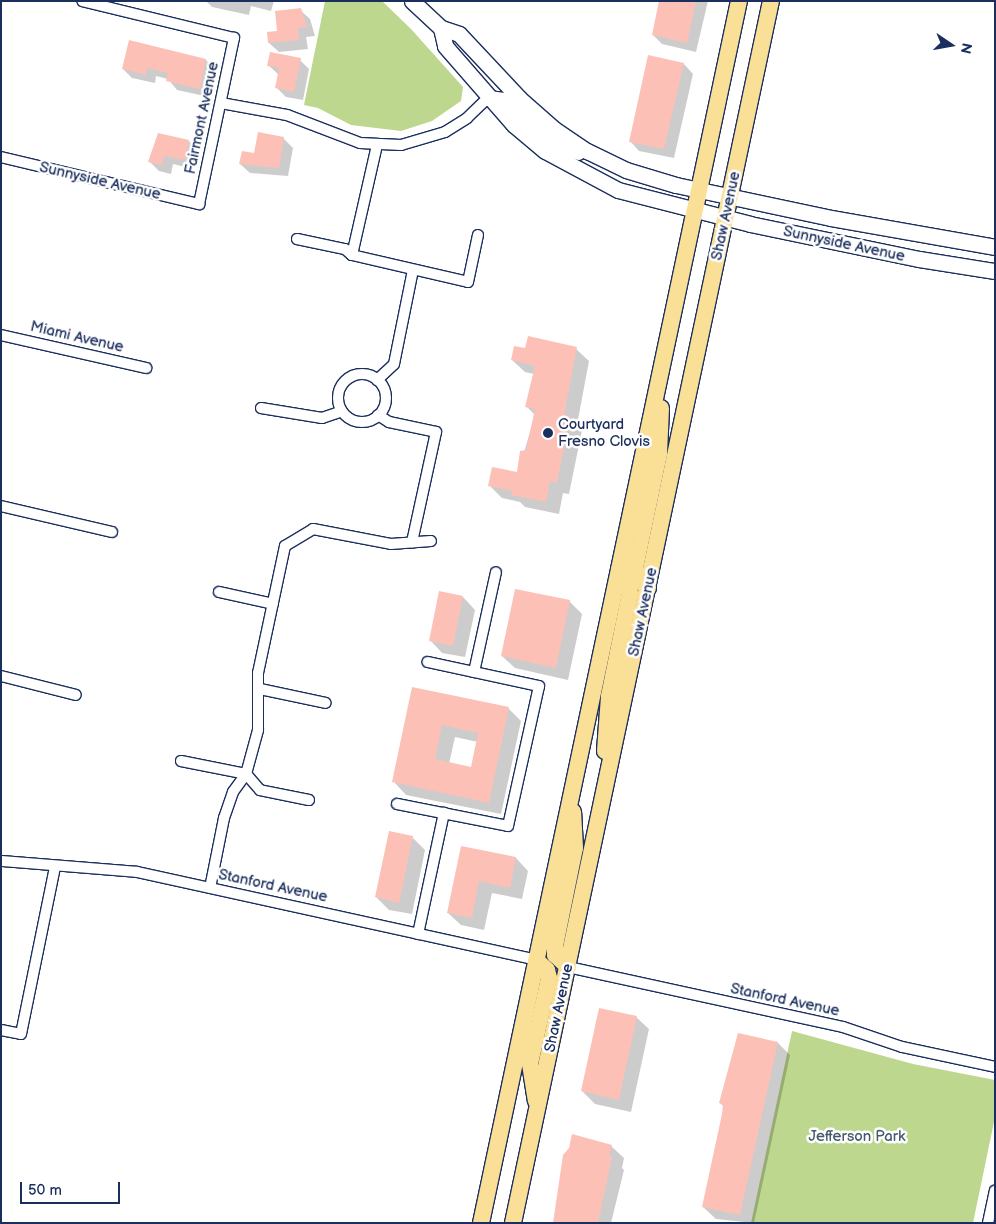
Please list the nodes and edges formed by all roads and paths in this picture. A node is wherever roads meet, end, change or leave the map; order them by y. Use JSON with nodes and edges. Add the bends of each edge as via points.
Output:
{"nodes":[{"id":1,"x":82,"y":1,"type":"edge"},
{"id":2,"x":412,"y":1,"type":"edge"},
{"id":3,"x":739,"y":1,"type":"edge"},
{"id":4,"x":771,"y":1,"type":"edge"},
{"id":5,"x":441,"y":28,"type":"junction"},
{"id":6,"x":488,"y":98,"type":"junction"},
{"id":7,"x":220,"y":103,"type":"junction"},
{"id":8,"x":377,"y":145,"type":"junction"},
{"id":9,"x":1,"y":157,"type":"edge"},
{"id":10,"x":606,"y":162,"type":"junction"},
{"id":11,"x":699,"y":190,"type":"junction"},
{"id":12,"x":730,"y":197,"type":"junction"},
{"id":13,"x":199,"y":204,"type":"joint"},
{"id":14,"x":695,"y":212,"type":"junction"},
{"id":15,"x":725,"y":219,"type":"junction"},
{"id":16,"x":478,"y":235,"type":"dead end"},
{"id":17,"x":297,"y":239,"type":"dead end"},
{"id":18,"x":995,"y":247,"type":"edge"},
{"id":19,"x":352,"y":255,"type":"junction"},
{"id":20,"x":413,"y":270,"type":"junction"},
{"id":21,"x":995,"y":271,"type":"edge"},
{"id":22,"x":1,"y":335,"type":"edge"},
{"id":23,"x":664,"y":358,"type":"junction"},
{"id":24,"x":146,"y":368,"type":"dead end"},
{"id":25,"x":378,"y":380,"type":"junction"},
{"id":26,"x":262,"y":408,"type":"dead end"},
{"id":27,"x":342,"y":411,"type":"junction"},
{"id":28,"x":378,"y":415,"type":"junction"},
{"id":29,"x":1,"y":506,"type":"edge"},
{"id":30,"x":112,"y":532,"type":"dead end"},
{"id":31,"x":430,"y":541,"type":"dead end"},
{"id":32,"x":412,"y":542,"type":"junction"},
{"id":33,"x":619,"y":570,"type":"junction"},
{"id":34,"x":496,"y":572,"type":"dead end"},
{"id":35,"x":648,"y":588,"type":"junction"},
{"id":36,"x":218,"y":592,"type":"dead end"},
{"id":37,"x":273,"y":604,"type":"junction"},
{"id":38,"x":428,"y":662,"type":"dead end"},
{"id":39,"x":474,"y":672,"type":"junction"},
{"id":40,"x":1,"y":676,"type":"edge"},
{"id":41,"x":260,"y":689,"type":"junction"},
{"id":42,"x":76,"y":695,"type":"dead end"},
{"id":43,"x":326,"y":703,"type":"dead end"},
{"id":44,"x":182,"y":761,"type":"dead end"},
{"id":45,"x":246,"y":774,"type":"junction"},
{"id":46,"x":571,"y":792,"type":"junction"},
{"id":47,"x":309,"y":800,"type":"dead end"},
{"id":48,"x":396,"y":804,"type":"dead end"},
{"id":49,"x":601,"y":808,"type":"junction"},
{"id":50,"x":444,"y":813,"type":"junction"},
{"id":51,"x":1,"y":861,"type":"edge"},
{"id":52,"x":55,"y":867,"type":"junction"},
{"id":53,"x":210,"y":888,"type":"junction"},
{"id":54,"x":418,"y":934,"type":"junction"},
{"id":55,"x":536,"y":960,"type":"junction"},
{"id":56,"x":568,"y":967,"type":"junction"},
{"id":57,"x":1,"y":1030,"type":"edge"},
{"id":58,"x":995,"y":1067,"type":"edge"},
{"id":59,"x":537,"y":1110,"type":"junction"},
{"id":60,"x":995,"y":1191,"type":"edge"},
{"id":61,"x":481,"y":1223,"type":"edge"},
{"id":62,"x":513,"y":1223,"type":"edge"},
{"id":63,"x":988,"y":1223,"type":"edge"}],
"edges":[{"from":1,"to":7,"type":"street","name":"Fairmont Avenue","via":[[234,38]]},
{"from":2,"to":5,"type":"main road"},
{"from":3,"to":11,"type":"main road","name":"Shaw Avenue"},
{"from":4,"to":12,"type":"main road","name":"Shaw Avenue"},
{"from":5,"to":6,"type":"main road","name":"Sunnyside Avenue","via":[[445,46]]},
{"from":5,"to":10,"type":"main road","via":[[459,34],[519,98],[554,129]]},
{"from":6,"to":8,"type":"street","via":[[467,118],[445,132],[401,145]]},
{"from":6,"to":10,"type":"main road","via":[[504,100],[560,146]]},
{"from":6,"to":14,"type":"main road","name":"Sunnyside Avenue","via":[[545,151],[567,165],[618,190]]},
{"from":7,"to":8,"type":"street","via":[[287,115],[360,143]]},
{"from":7,"to":13,"type":"street","name":"Fairmont Avenue"},
{"from":8,"to":19,"type":"street"},
{"from":9,"to":13,"type":"street","name":"Sunnyside Avenue"},
{"from":10,"to":11,"type":"main road","name":"Sunnyside Avenue"},
{"from":11,"to":12,"type":"main road","name":"Sunnyside Avenue"},
{"from":11,"to":14,"type":"main road","name":"Shaw Avenue"},
{"from":12,"to":15,"type":"main road","name":"Shaw Avenue"},
{"from":12,"to":18,"type":"main road","name":"Sunnyside Avenue","via":[[895,231]]},
{"from":14,"to":15,"type":"main road","name":"Sunnyside Avenue"},
{"from":14,"to":23,"type":"main road","name":"Shaw Avenue"},
{"from":15,"to":21,"type":"main road","name":"Sunnyside Avenue","via":[[919,260]]},
{"from":15,"to":35,"type":"main road","name":"Shaw Avenue"},
{"from":16,"to":20,"type":"street","via":[[468,282]]},
{"from":17,"to":19,"type":"street","via":[[345,249]]},
{"from":19,"to":20,"type":"street"},
{"from":20,"to":25,"type":"street","via":[[394,364]]},
{"from":22,"to":24,"type":"street","name":"Miami Avenue"},
{"from":23,"to":33,"type":"main road","name":"Shaw Avenue"},
{"from":23,"to":35,"type":"main road","via":[[659,454],[635,568],[637,578]]},
{"from":25,"to":27,"type":"street","via":[[358,374],[345,381],[338,395]]},
{"from":25,"to":28,"type":"street","via":[[385,400]]},
{"from":26,"to":27,"type":"street","via":[[322,418]]},
{"from":27,"to":28,"type":"street","via":[[355,421],[363,422]]},
{"from":28,"to":32,"type":"street","via":[[390,422],[436,432]]},
{"from":29,"to":30,"type":"street"},
{"from":31,"to":32,"type":"street"},
{"from":32,"to":37,"type":"street","via":[[391,544],[313,529],[285,546]]},
{"from":33,"to":46,"type":"main road","name":"Shaw Avenue"},
{"from":33,"to":49,"type":"main road","via":[[629,583],[630,593],[609,696]]},
{"from":34,"to":39,"type":"street"},
{"from":35,"to":49,"type":"main road","name":"Shaw Avenue"},
{"from":36,"to":37,"type":"street"},
{"from":37,"to":41,"type":"street","via":[[258,673]]},
{"from":38,"to":39,"type":"street"},
{"from":39,"to":50,"type":"street","via":[[539,686],[537,696],[508,826]]},
{"from":40,"to":42,"type":"street"},
{"from":41,"to":43,"type":"street"},
{"from":41,"to":45,"type":"street","via":[[258,730]]},
{"from":44,"to":45,"type":"street"},
{"from":45,"to":47,"type":"street","via":[[260,790]]},
{"from":45,"to":53,"type":"street","via":[[233,792],[224,818]]},
{"from":46,"to":55,"type":"main road","name":"Shaw Avenue"},
{"from":46,"to":56,"type":"main road","via":[[575,848],[555,956]]},
{"from":48,"to":50,"type":"street"},
{"from":49,"to":56,"type":"main road","name":"Shaw Avenue"},
{"from":50,"to":54,"type":"street"},
{"from":51,"to":52,"type":"street","name":"Stanford Avenue"},
{"from":52,"to":53,"type":"street","name":"Stanford Avenue","via":[[137,872]]},
{"from":52,"to":57,"type":"street","via":[[21,1034]]},
{"from":53,"to":54,"type":"street","name":"Stanford Avenue"},
{"from":54,"to":55,"type":"street","name":"Stanford Avenue"},
{"from":55,"to":59,"type":"main road","via":[[547,970],[549,978],[530,1064]]},
{"from":55,"to":61,"type":"main road","name":"Shaw Avenue"},
{"from":56,"to":58,"type":"street","name":"Stanford Avenue","via":[[843,1028],[902,1047]]},
{"from":56,"to":59,"type":"main road","name":"Shaw Avenue"},
{"from":59,"to":62,"type":"main road","name":"Shaw Avenue"},
{"from":60,"to":63,"type":"street"}]}
